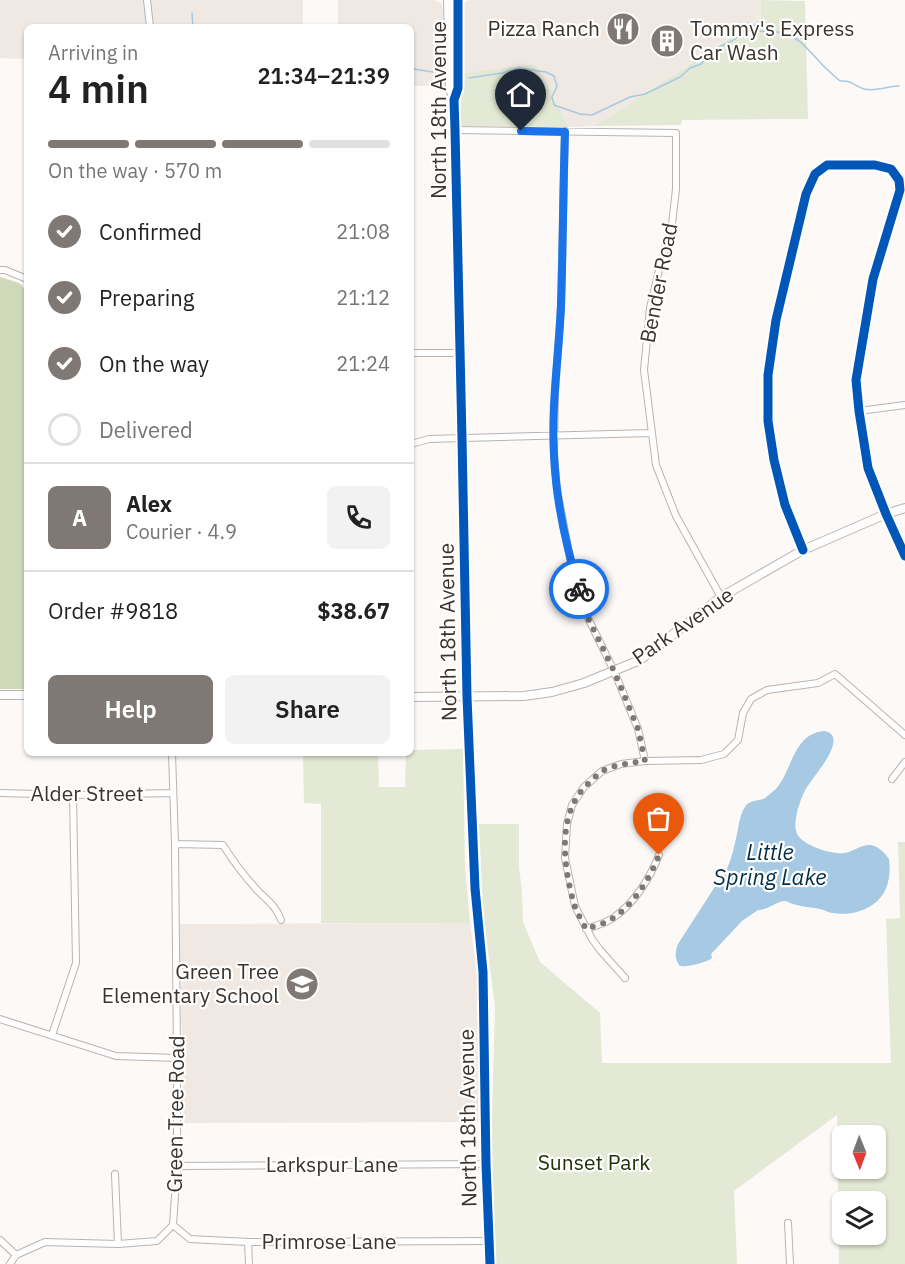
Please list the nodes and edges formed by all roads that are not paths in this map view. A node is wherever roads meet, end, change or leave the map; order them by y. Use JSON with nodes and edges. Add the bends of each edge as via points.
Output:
{"nodes":[{"id":1,"x":147,"y":0,"type":"edge"},
{"id":2,"x":447,"y":0,"type":"edge"},
{"id":3,"x":458,"y":0,"type":"edge"},
{"id":4,"x":150,"y":24,"type":"edge"},
{"id":5,"x":454,"y":100,"type":"junction"},
{"id":6,"x":455,"y":130,"type":"junction"},
{"id":7,"x":565,"y":132,"type":"junction"},
{"id":8,"x":0,"y":270,"type":"edge"},
{"id":9,"x":24,"y":278,"type":"edge"},
{"id":10,"x":414,"y":353,"type":"edge"},
{"id":11,"x":460,"y":353,"type":"junction"},
{"id":12,"x":905,"y":405,"type":"edge"},
{"id":13,"x":859,"y":411,"type":"junction"},
{"id":14,"x":651,"y":433,"type":"junction"},
{"id":15,"x":554,"y":435,"type":"junction"},
{"id":16,"x":462,"y":438,"type":"junction"},
{"id":17,"x":414,"y":443,"type":"edge"},
{"id":18,"x":905,"y":508,"type":"edge"},
{"id":19,"x":886,"y":514,"type":"junction"},
{"id":20,"x":803,"y":550,"type":"junction"},
{"id":21,"x":905,"y":556,"type":"edge"},
{"id":22,"x":721,"y":597,"type":"junction"},
{"id":23,"x":614,"y":671,"type":"junction"},
{"id":24,"x":0,"y":695,"type":"edge"},
{"id":25,"x":24,"y":695,"type":"edge"},
{"id":26,"x":414,"y":697,"type":"edge"},
{"id":27,"x":467,"y":697,"type":"junction"},
{"id":28,"x":905,"y":735,"type":"edge"},
{"id":29,"x":172,"y":756,"type":"edge"},
{"id":30,"x":645,"y":761,"type":"junction"},
{"id":31,"x":905,"y":762,"type":"edge"},
{"id":32,"x":892,"y":779,"type":"dead end"},
{"id":33,"x":0,"y":793,"type":"edge"},
{"id":34,"x":173,"y":793,"type":"junction"},
{"id":35,"x":73,"y":795,"type":"junction"},
{"id":36,"x":175,"y":844,"type":"junction"},
{"id":37,"x":659,"y":855,"type":"dead end"},
{"id":38,"x":281,"y":920,"type":"dead end"},
{"id":39,"x":586,"y":929,"type":"junction"},
{"id":40,"x":625,"y":978,"type":"dead end"},
{"id":41,"x":0,"y":1019,"type":"edge"},
{"id":42,"x":52,"y":1035,"type":"junction"},
{"id":43,"x":177,"y":1058,"type":"junction"},
{"id":44,"x":486,"y":1164,"type":"junction"},
{"id":45,"x":177,"y":1166,"type":"junction"},
{"id":46,"x":115,"y":1174,"type":"dead end"},
{"id":47,"x":788,"y":1223,"type":"dead end"},
{"id":48,"x":173,"y":1225,"type":"junction"},
{"id":49,"x":0,"y":1240,"type":"edge"},
{"id":50,"x":489,"y":1241,"type":"junction"},
{"id":51,"x":248,"y":1242,"type":"junction"},
{"id":52,"x":117,"y":1244,"type":"junction"},
{"id":53,"x":16,"y":1255,"type":"junction"},
{"id":54,"x":10,"y":1264,"type":"edge"},
{"id":55,"x":249,"y":1264,"type":"edge"},
{"id":56,"x":490,"y":1264,"type":"edge"},
{"id":57,"x":790,"y":1264,"type":"edge"}],
"edges":[{"from":1,"to":4,"type":"street"},
{"from":2,"to":5,"type":"street","name":"North 18th Avenue","via":[[450,89]]},
{"from":3,"to":5,"type":"street","name":"North 18th Avenue","via":[[458,88]]},
{"from":5,"to":6,"type":"street","name":"North 18th Avenue"},
{"from":6,"to":7,"type":"street"},
{"from":6,"to":11,"type":"street","name":"North 18th Avenue"},
{"from":7,"to":14,"type":"street","name":"Bender Road","via":[[676,133],[672,224],[650,308],[644,370]]},
{"from":7,"to":15,"type":"street"},
{"from":8,"to":9,"type":"street"},
{"from":10,"to":11,"type":"street"},
{"from":11,"to":16,"type":"street","name":"North 18th Avenue"},
{"from":12,"to":13,"type":"street"},
{"from":13,"to":19,"type":"street","via":[[868,468]]},
{"from":13,"to":20,"type":"street","via":[[856,380],[863,335],[873,279],[900,190],[899,180],[891,169],[875,165],[827,165],[815,174],[806,194],[776,320],[768,375],[768,421],[774,460],[785,505]]},
{"from":14,"to":15,"type":"street"},
{"from":14,"to":22,"type":"street","name":"Bender Road","via":[[656,465],[676,516]]},
{"from":15,"to":16,"type":"street"},
{"from":15,"to":23,"type":"street","via":[[557,490],[571,563],[586,614]]},
{"from":16,"to":17,"type":"street"},
{"from":16,"to":27,"type":"street","name":"North 18th Avenue"},
{"from":18,"to":19,"type":"street","name":"Park Avenue"},
{"from":19,"to":20,"type":"street","name":"Park Avenue"},
{"from":19,"to":21,"type":"street"},
{"from":20,"to":22,"type":"street","name":"Park Avenue"},
{"from":22,"to":23,"type":"street","name":"Park Avenue","via":[[640,660]]},
{"from":23,"to":27,"type":"street","name":"Park Avenue","via":[[552,692]]},
{"from":23,"to":30,"type":"street","via":[[638,729]]},
{"from":24,"to":25,"type":"street"},
{"from":26,"to":27,"type":"street","name":"Park Avenue"},
{"from":27,"to":44,"type":"street","name":"North 18th Avenue","via":[[474,888],[483,972]]},
{"from":28,"to":30,"type":"street","via":[[835,674],[818,683],[767,690],[751,699],[743,713],[738,740],[724,754],[701,760]]},
{"from":29,"to":34,"type":"street","name":"Green Tree Road"},
{"from":30,"to":39,"type":"street","via":[[602,771],[572,805],[565,858],[575,906]]},
{"from":31,"to":32,"type":"street"},
{"from":33,"to":35,"type":"street","name":"Alder Street"},
{"from":34,"to":35,"type":"street","name":"Alder Street"},
{"from":34,"to":36,"type":"street","name":"Green Tree Road"},
{"from":35,"to":42,"type":"street","via":[[76,963]]},
{"from":36,"to":38,"type":"street","via":[[223,845],[240,870],[278,909]]},
{"from":36,"to":43,"type":"street","name":"Green Tree Road"},
{"from":37,"to":39,"type":"street","via":[[630,903],[612,919]]},
{"from":39,"to":40,"type":"street"},
{"from":41,"to":42,"type":"street"},
{"from":42,"to":43,"type":"street","via":[[116,1056]]},
{"from":43,"to":45,"type":"street","name":"Green Tree Road"},
{"from":44,"to":45,"type":"street","name":"Larkspur Lane"},
{"from":44,"to":50,"type":"street","name":"North 18th Avenue"},
{"from":45,"to":48,"type":"street","name":"Green Tree Road"},
{"from":46,"to":52,"type":"street"},
{"from":47,"to":57,"type":"street"},
{"from":48,"to":51,"type":"street","name":"Primrose Lane","via":[[190,1239]]},
{"from":48,"to":52,"type":"street","via":[[157,1241]]},
{"from":49,"to":53,"type":"street"},
{"from":50,"to":51,"type":"street","name":"Primrose Lane"},
{"from":50,"to":56,"type":"street","name":"North 18th Avenue"},
{"from":51,"to":55,"type":"street"},
{"from":52,"to":53,"type":"street","via":[[45,1242]]},
{"from":53,"to":54,"type":"street"}]}
